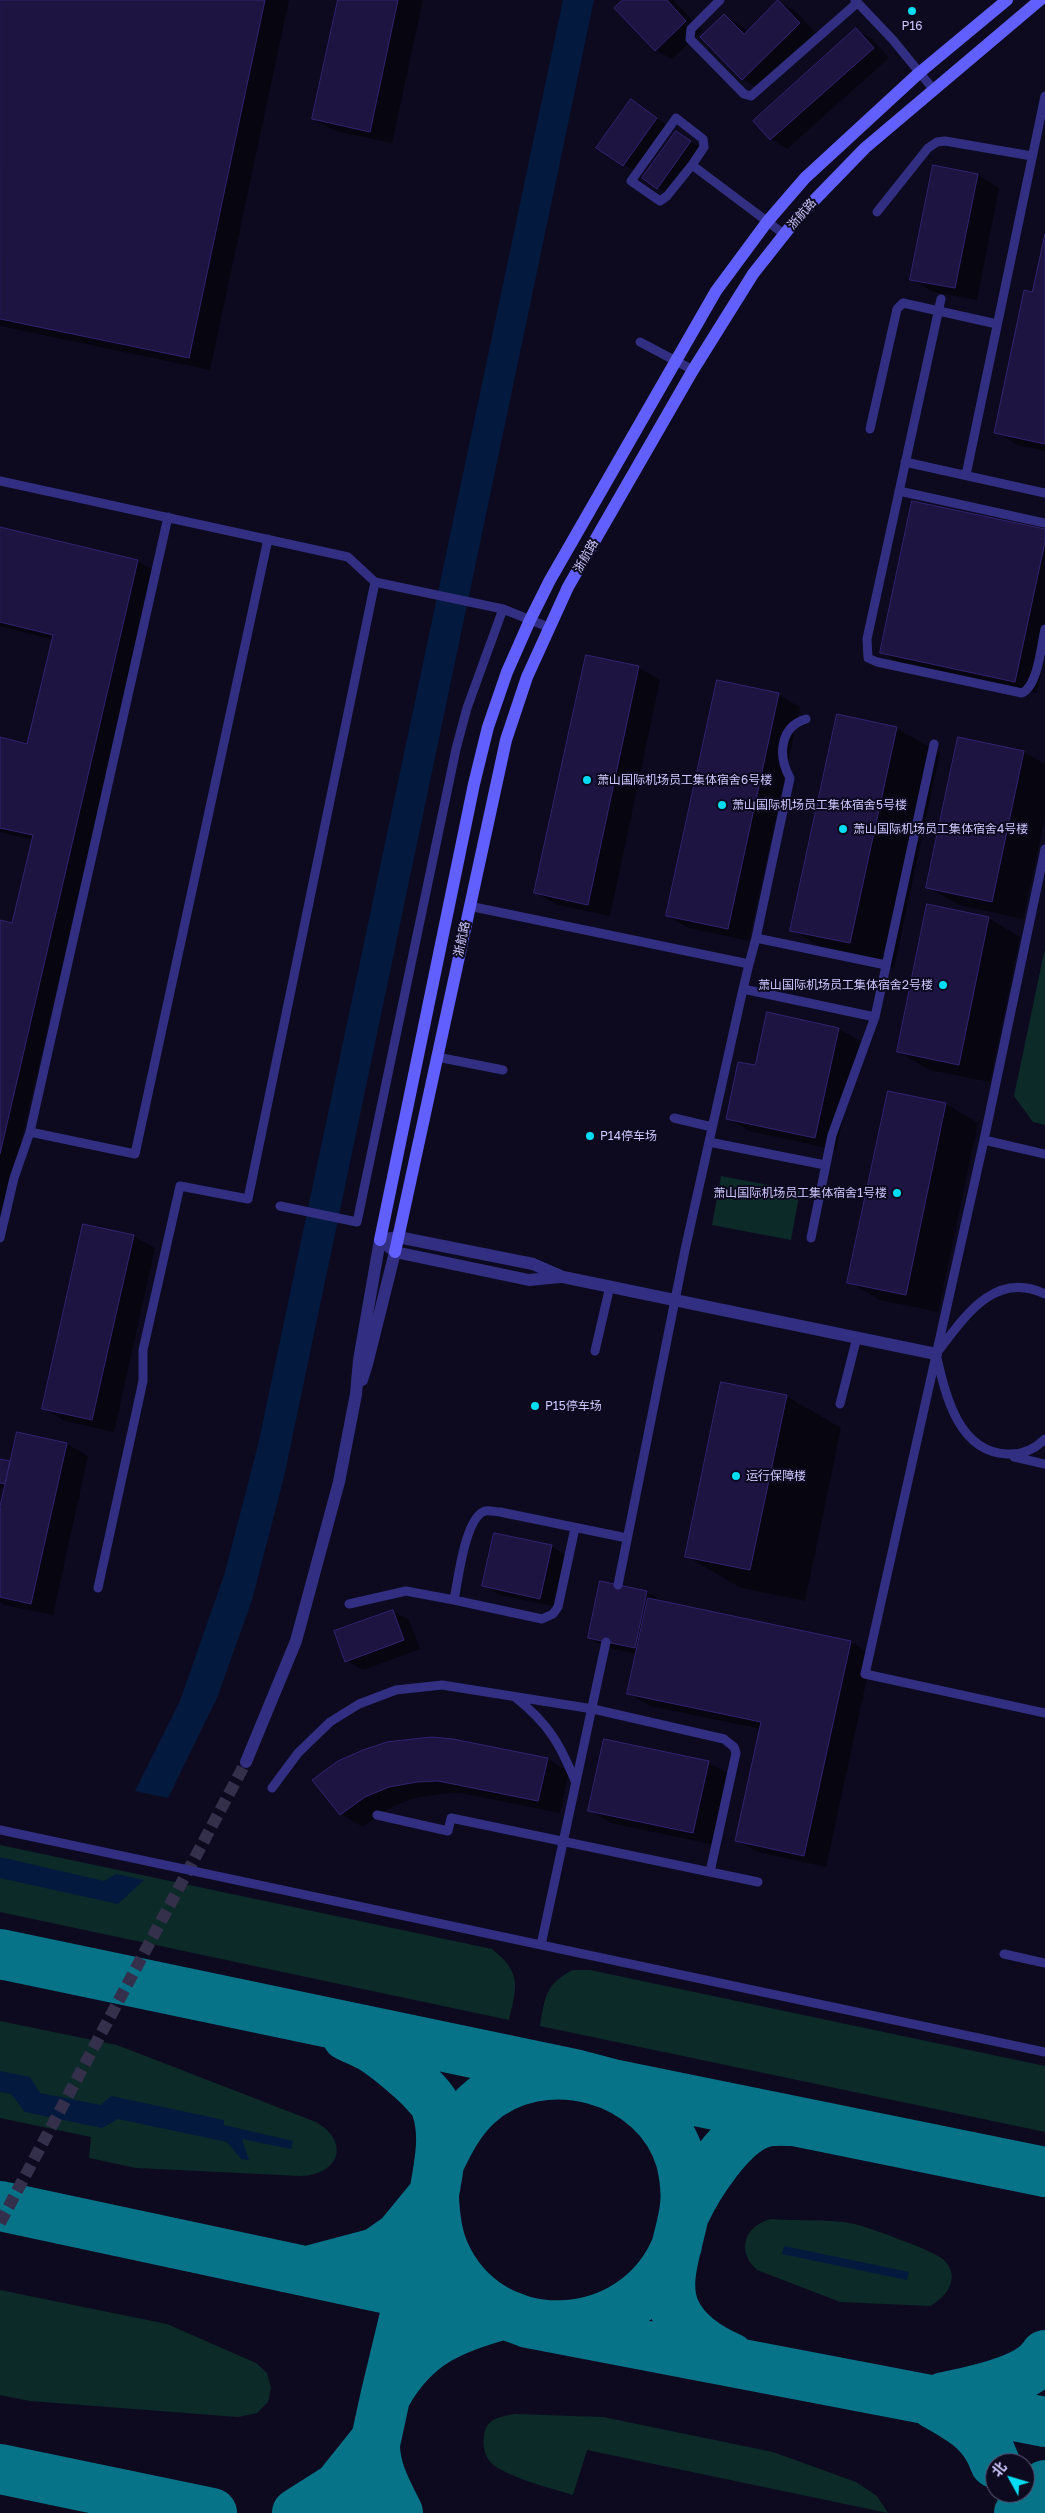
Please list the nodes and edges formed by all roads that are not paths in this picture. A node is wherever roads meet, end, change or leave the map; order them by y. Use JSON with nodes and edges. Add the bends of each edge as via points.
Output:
{"nodes":[{"id":1,"x":720,"y":0,"type":"edge"},
{"id":2,"x":1007,"y":0,"type":"edge"},
{"id":3,"x":1040,"y":0,"type":"edge"},
{"id":4,"x":856,"y":1,"type":"edge"},
{"id":5,"x":919,"y":73,"type":"junction"},
{"id":6,"x":933,"y":89,"type":"junction"},
{"id":7,"x":1045,"y":96,"type":"edge"},
{"id":8,"x":1032,"y":156,"type":"junction"},
{"id":9,"x":692,"y":165,"type":"junction"},
{"id":10,"x":877,"y":212,"type":"dead end"},
{"id":11,"x":767,"y":222,"type":"junction"},
{"id":12,"x":784,"y":234,"type":"junction"},
{"id":13,"x":941,"y":299,"type":"dead end"},
{"id":14,"x":939,"y":311,"type":"junction"},
{"id":15,"x":997,"y":324,"type":"junction"},
{"id":16,"x":640,"y":342,"type":"dead end"},
{"id":17,"x":674,"y":360,"type":"junction"},
{"id":18,"x":693,"y":370,"type":"junction"},
{"id":19,"x":870,"y":429,"type":"dead end"},
{"id":20,"x":905,"y":462,"type":"junction"},
{"id":21,"x":966,"y":475,"type":"junction"},
{"id":22,"x":0,"y":481,"type":"edge"},
{"id":23,"x":898,"y":491,"type":"junction"},
{"id":24,"x":1045,"y":493,"type":"edge"},
{"id":25,"x":168,"y":517,"type":"junction"},
{"id":26,"x":1045,"y":523,"type":"edge"},
{"id":27,"x":268,"y":539,"type":"junction"},
{"id":28,"x":375,"y":582,"type":"junction"},
{"id":29,"x":503,"y":610,"type":"junction"},
{"id":30,"x":530,"y":620,"type":"junction"},
{"id":31,"x":548,"y":628,"type":"junction"},
{"id":32,"x":1045,"y":629,"type":"edge"},
{"id":33,"x":806,"y":719,"type":"dead end"},
{"id":34,"x":934,"y":744,"type":"dead end"},
{"id":35,"x":1045,"y":849,"type":"edge"},
{"id":36,"x":469,"y":906,"type":"junction"},
{"id":37,"x":756,"y":938,"type":"junction"},
{"id":38,"x":748,"y":964,"type":"junction"},
{"id":39,"x":886,"y":965,"type":"junction"},
{"id":40,"x":743,"y":989,"type":"junction"},
{"id":41,"x":875,"y":1017,"type":"junction"},
{"id":42,"x":437,"y":1057,"type":"junction"},
{"id":43,"x":503,"y":1070,"type":"dead end"},
{"id":44,"x":674,"y":1118,"type":"dead end"},
{"id":45,"x":712,"y":1126,"type":"junction"},
{"id":46,"x":30,"y":1132,"type":"junction"},
{"id":47,"x":984,"y":1140,"type":"junction"},
{"id":48,"x":709,"y":1142,"type":"junction"},
{"id":49,"x":1045,"y":1154,"type":"edge"},
{"id":50,"x":825,"y":1165,"type":"junction"},
{"id":51,"x":280,"y":1206,"type":"dead end"},
{"id":52,"x":398,"y":1237,"type":"junction"},
{"id":53,"x":0,"y":1238,"type":"edge"},
{"id":54,"x":812,"y":1238,"type":"dead end"},
{"id":55,"x":380,"y":1240,"type":"junction"},
{"id":56,"x":394,"y":1252,"type":"junction"},
{"id":57,"x":563,"y":1277,"type":"junction"},
{"id":58,"x":610,"y":1286,"type":"junction"},
{"id":59,"x":1042,"y":1292,"type":"edge"},
{"id":60,"x":675,"y":1299,"type":"junction"},
{"id":61,"x":857,"y":1337,"type":"junction"},
{"id":62,"x":595,"y":1351,"type":"dead end"},
{"id":63,"x":936,"y":1354,"type":"junction"},
{"id":64,"x":356,"y":1394,"type":"junction"},
{"id":65,"x":840,"y":1404,"type":"dead end"},
{"id":66,"x":1045,"y":1439,"type":"edge"},
{"id":67,"x":999,"y":1454,"type":"junction"},
{"id":68,"x":1045,"y":1464,"type":"edge"},
{"id":69,"x":575,"y":1528,"type":"junction"},
{"id":70,"x":627,"y":1538,"type":"junction"},
{"id":71,"x":618,"y":1585,"type":"dead end"},
{"id":72,"x":98,"y":1588,"type":"dead end"},
{"id":73,"x":454,"y":1600,"type":"junction"},
{"id":74,"x":349,"y":1604,"type":"dead end"},
{"id":75,"x":606,"y":1642,"type":"dead end"},
{"id":76,"x":513,"y":1696,"type":"junction"},
{"id":77,"x":593,"y":1709,"type":"junction"},
{"id":78,"x":1045,"y":1713,"type":"edge"},
{"id":79,"x":246,"y":1762,"type":"tunnel mouth"},
{"id":80,"x":576,"y":1783,"type":"junction"},
{"id":81,"x":272,"y":1788,"type":"dead end"},
{"id":82,"x":377,"y":1815,"type":"dead end"},
{"id":83,"x":0,"y":1830,"type":"edge"},
{"id":84,"x":564,"y":1841,"type":"junction"},
{"id":85,"x":710,"y":1872,"type":"junction"},
{"id":86,"x":758,"y":1882,"type":"dead end"},
{"id":87,"x":541,"y":1945,"type":"junction"},
{"id":88,"x":1004,"y":1954,"type":"dead end"},
{"id":89,"x":1045,"y":1962,"type":"edge"},
{"id":90,"x":1045,"y":2052,"type":"edge"}],
"edges":[{"from":1,"to":4,"type":"lane","via":[[691,29],[690,39],[744,94],[751,96]]},
{"from":2,"to":5,"type":"street","name":"浙航路"},
{"from":3,"to":6,"type":"street","name":"浙航路"},
{"from":4,"to":5,"type":"lane"},
{"from":5,"to":6,"type":"lane"},
{"from":5,"to":11,"type":"street","name":"浙航路","via":[[842,142]]},
{"from":6,"to":12,"type":"street","name":"浙航路","via":[[829,183]]},
{"from":7,"to":8,"type":"lane"},
{"from":8,"to":10,"type":"lane","via":[[936,142]]},
{"from":8,"to":15,"type":"lane"},
{"from":9,"to":9,"type":"lane","via":[[704,147],[703,139],[676,118],[631,181],[660,200],[668,196]]},
{"from":9,"to":11,"type":"lane"},
{"from":11,"to":12,"type":"lane"},
{"from":11,"to":17,"type":"street","name":"浙航路","via":[[716,290]]},
{"from":12,"to":18,"type":"street","name":"浙航路","via":[[736,298]]},
{"from":13,"to":14,"type":"lane"},
{"from":14,"to":15,"type":"lane"},
{"from":14,"to":19,"type":"lane","via":[[903,304],[897,308]]},
{"from":14,"to":20,"type":"lane"},
{"from":15,"to":21,"type":"lane"},
{"from":16,"to":17,"type":"lane"},
{"from":17,"to":18,"type":"lane"},
{"from":17,"to":30,"type":"street","name":"浙航路"},
{"from":18,"to":31,"type":"street","name":"浙航路","via":[[568,587]]},
{"from":20,"to":21,"type":"lane"},
{"from":20,"to":23,"type":"lane"},
{"from":21,"to":24,"type":"lane"},
{"from":22,"to":25,"type":"lane"},
{"from":23,"to":26,"type":"lane"},
{"from":23,"to":32,"type":"lane","via":[[867,639],[868,658],[1022,693],[1034,681]]},
{"from":25,"to":27,"type":"lane"},
{"from":25,"to":46,"type":"lane"},
{"from":27,"to":28,"type":"lane","via":[[348,557]]},
{"from":27,"to":46,"type":"lane","via":[[135,1154]]},
{"from":28,"to":29,"type":"lane"},
{"from":28,"to":72,"type":"lane","via":[[248,1200],[180,1186],[144,1350],[143,1381]]},
{"from":29,"to":30,"type":"lane"},
{"from":29,"to":51,"type":"lane","via":[[467,708],[456,749],[357,1222]]},
{"from":30,"to":31,"type":"lane"},
{"from":30,"to":55,"type":"street","name":"浙航路","via":[[488,727],[474,784]]},
{"from":31,"to":36,"type":"street","name":"浙航路","via":[[506,740]]},
{"from":33,"to":37,"type":"lane","via":[[790,728],[781,754],[790,778]]},
{"from":34,"to":39,"type":"lane"},
{"from":35,"to":47,"type":"lane"},
{"from":36,"to":38,"type":"lane"},
{"from":36,"to":42,"type":"street","name":"浙航路"},
{"from":37,"to":38,"type":"lane"},
{"from":37,"to":39,"type":"lane"},
{"from":38,"to":40,"type":"lane"},
{"from":39,"to":41,"type":"lane"},
{"from":40,"to":41,"type":"lane"},
{"from":40,"to":45,"type":"lane"},
{"from":41,"to":50,"type":"lane","via":[[832,1135]]},
{"from":42,"to":43,"type":"lane"},
{"from":42,"to":52,"type":"street","name":"浙航路"},
{"from":44,"to":45,"type":"lane"},
{"from":45,"to":48,"type":"lane"},
{"from":46,"to":53,"type":"lane","via":[[14,1178]]},
{"from":47,"to":49,"type":"lane"},
{"from":47,"to":63,"type":"lane"},
{"from":48,"to":50,"type":"lane"},
{"from":48,"to":60,"type":"lane"},
{"from":50,"to":54,"type":"lane"},
{"from":52,"to":55,"type":"street"},
{"from":52,"to":56,"type":"street","name":"浙航路"},
{"from":52,"to":57,"type":"street","via":[[533,1264]]},
{"from":55,"to":56,"type":"street"},
{"from":55,"to":64,"type":"street","via":[[358,1360]]},
{"from":56,"to":57,"type":"street","via":[[529,1280]]},
{"from":56,"to":64,"type":"street","via":[[368,1364]]},
{"from":57,"to":58,"type":"street"},
{"from":58,"to":60,"type":"street"},
{"from":58,"to":62,"type":"lane"},
{"from":59,"to":63,"type":"lane","via":[[1005,1287],[990,1295],[971,1311]]},
{"from":60,"to":61,"type":"street"},
{"from":60,"to":70,"type":"lane"},
{"from":61,"to":63,"type":"street"},
{"from":61,"to":65,"type":"lane"},
{"from":63,"to":67,"type":"lane","via":[[954,1414],[971,1438]]},
{"from":63,"to":78,"type":"lane","via":[[865,1674]]},
{"from":64,"to":79,"type":"street","via":[[339,1482],[296,1641]]},
{"from":66,"to":67,"type":"lane","via":[[1018,1454]]},
{"from":67,"to":68,"type":"lane"},
{"from":69,"to":70,"type":"lane"},
{"from":69,"to":73,"type":"lane","via":[[485,1511],[474,1519],[468,1534]]},
{"from":69,"to":73,"type":"lane","via":[[558,1607],[553,1614],[542,1619]]},
{"from":70,"to":71,"type":"lane"},
{"from":73,"to":74,"type":"lane","via":[[406,1591]]},
{"from":75,"to":77,"type":"lane"},
{"from":76,"to":77,"type":"lane"},
{"from":76,"to":80,"type":"lane","via":[[537,1714],[551,1731]]},
{"from":76,"to":81,"type":"lane","via":[[442,1685],[396,1690],[359,1704],[330,1722],[298,1752]]},
{"from":77,"to":80,"type":"lane"},
{"from":77,"to":85,"type":"lane","via":[[724,1739],[734,1747],[736,1753]]},
{"from":80,"to":84,"type":"lane"},
{"from":82,"to":84,"type":"lane","via":[[448,1831],[451,1818]]},
{"from":83,"to":87,"type":"lane"},
{"from":84,"to":85,"type":"lane"},
{"from":84,"to":87,"type":"lane"},
{"from":85,"to":86,"type":"lane"},
{"from":87,"to":90,"type":"lane"},
{"from":88,"to":89,"type":"lane"}]}
